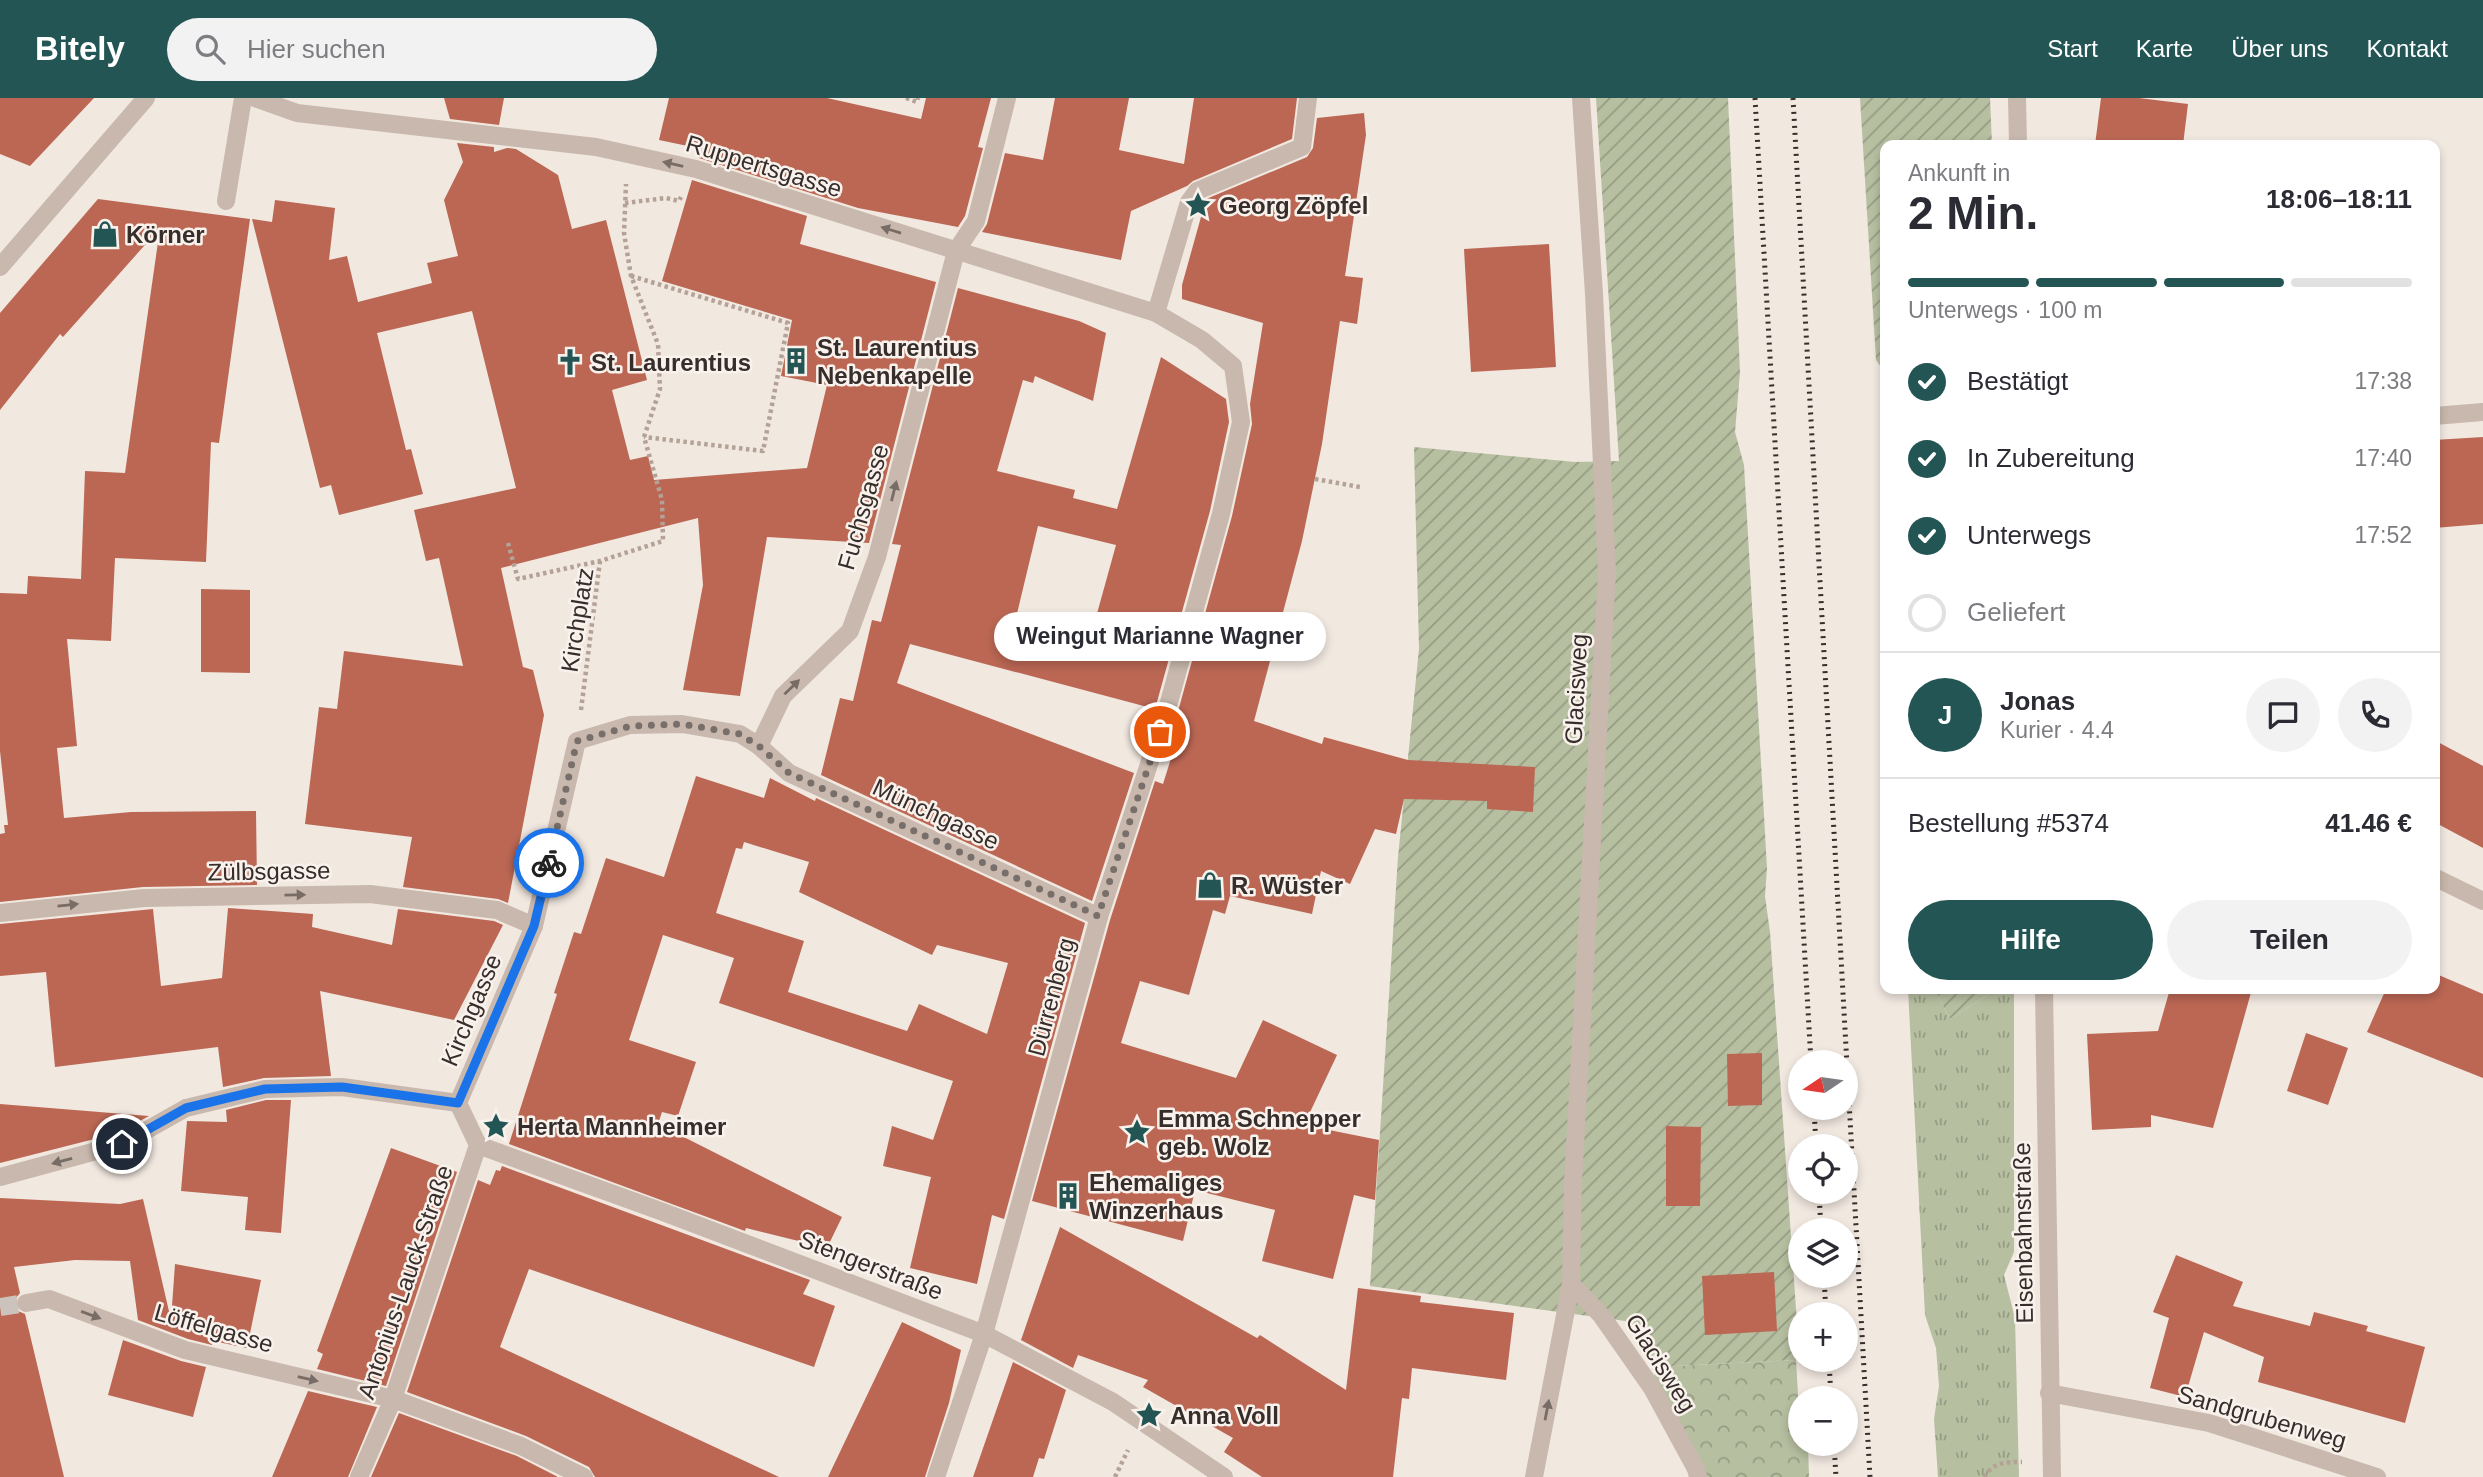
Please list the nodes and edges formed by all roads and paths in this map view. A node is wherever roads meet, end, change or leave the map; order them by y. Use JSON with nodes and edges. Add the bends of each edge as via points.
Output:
{"nodes":[{"id":1,"x":146,"y":98,"type":"edge"},
{"id":2,"x":243,"y":98,"type":"edge"},
{"id":3,"x":255,"y":98,"type":"edge"},
{"id":4,"x":905,"y":98,"type":"edge"},
{"id":5,"x":918,"y":98,"type":"edge"},
{"id":6,"x":1007,"y":98,"type":"edge"},
{"id":7,"x":1308,"y":98,"type":"edge"},
{"id":8,"x":1581,"y":98,"type":"edge"},
{"id":9,"x":2017,"y":98,"type":"edge"},
{"id":10,"x":2018,"y":140,"type":"edge"},
{"id":11,"x":627,"y":180,"type":"dead end"},
{"id":12,"x":226,"y":201,"type":"dead end"},
{"id":13,"x":679,"y":201,"type":"dead end"},
{"id":14,"x":625,"y":203,"type":"junction"},
{"id":15,"x":956,"y":251,"type":"junction"},
{"id":16,"x":0,"y":267,"type":"edge"},
{"id":17,"x":631,"y":276,"type":"junction"},
{"id":18,"x":1156,"y":313,"type":"junction"},
{"id":19,"x":1233,"y":366,"type":"joint"},
{"id":20,"x":2483,"y":412,"type":"edge"},
{"id":21,"x":2440,"y":416,"type":"edge"},
{"id":22,"x":644,"y":437,"type":"junction"},
{"id":23,"x":1315,"y":479,"type":"dead end"},
{"id":24,"x":1360,"y":486,"type":"dead end"},
{"id":25,"x":509,"y":543,"type":"dead end"},
{"id":26,"x":600,"y":561,"type":"junction"},
{"id":27,"x":580,"y":718,"type":"dead end"},
{"id":28,"x":760,"y":747,"type":"junction"},
{"id":29,"x":2440,"y":880,"type":"edge"},
{"id":30,"x":2483,"y":901,"type":"edge"},
{"id":31,"x":0,"y":912,"type":"edge"},
{"id":32,"x":1098,"y":916,"type":"junction"},
{"id":33,"x":534,"y":926,"type":"junction"},
{"id":34,"x":2044,"y":994,"type":"edge"},
{"id":35,"x":458,"y":1103,"type":"junction"},
{"id":36,"x":478,"y":1145,"type":"junction"},
{"id":37,"x":0,"y":1177,"type":"edge"},
{"id":38,"x":1571,"y":1284,"type":"junction"},
{"id":39,"x":26,"y":1303,"type":"tunnel mouth"},
{"id":40,"x":984,"y":1334,"type":"junction"},
{"id":41,"x":2049,"y":1393,"type":"junction"},
{"id":42,"x":393,"y":1399,"type":"junction"},
{"id":43,"x":2052,"y":1470,"type":"edge"},
{"id":44,"x":359,"y":1477,"type":"edge"},
{"id":45,"x":584,"y":1477,"type":"edge"},
{"id":46,"x":936,"y":1477,"type":"edge"},
{"id":47,"x":1224,"y":1477,"type":"edge"},
{"id":48,"x":1534,"y":1477,"type":"edge"},
{"id":49,"x":1698,"y":1477,"type":"edge"},
{"id":50,"x":1984,"y":1477,"type":"edge"},
{"id":51,"x":2378,"y":1477,"type":"edge"}],
"edges":[{"from":1,"to":16,"type":"street"},
{"from":2,"to":12,"type":"street"},
{"from":15,"to":3,"type":"street","name":"Ruppertsgasse","one_way":true,"via":[[696,169],[596,147],[297,113]]},
{"from":4,"to":5,"type":"path","via":[[917,102]]},
{"from":6,"to":15,"type":"street","name":"Fuchsgasse","via":[[976,221]]},
{"from":7,"to":18,"type":"street","via":[[1302,147],[1197,191],[1189,202]]},
{"from":8,"to":38,"type":"street","name":"Glacisweg","via":[[1607,572]]},
{"from":9,"to":10,"type":"street"},
{"from":11,"to":14,"type":"path"},
{"from":13,"to":14,"type":"path"},
{"from":14,"to":17,"type":"path"},
{"from":15,"to":18,"type":"street","name":"Ruppertsgasse"},
{"from":28,"to":15,"type":"street","name":"Fuchsgasse","one_way":true,"via":[[783,696],[850,631],[877,557]]},
{"from":17,"to":22,"type":"path","via":[[658,344],[660,389]]},
{"from":17,"to":22,"type":"path","via":[[788,323],[763,451]]},
{"from":18,"to":19,"type":"street","name":"Ruppertsgasse","via":[[1202,340]]},
{"from":19,"to":32,"type":"street","name":"Dürrenberg","via":[[1241,422],[1220,514],[1168,706]]},
{"from":20,"to":21,"type":"street"},
{"from":22,"to":26,"type":"path","name":"Kirchplatz","via":[[662,500],[663,541]]},
{"from":23,"to":24,"type":"path"},
{"from":25,"to":26,"type":"path","via":[[518,579]]},
{"from":26,"to":27,"type":"path","name":"Kirchplatz"},
{"from":28,"to":32,"type":"street","name":"Münchgasse","via":[[789,773]]},
{"from":28,"to":33,"type":"street","name":"Kirchgasse","via":[[740,734],[682,724],[631,726],[577,741]]},
{"from":29,"to":30,"type":"street"},
{"from":31,"to":33,"type":"street","name":"Zülbsgasse","one_way":true,"via":[[144,898],[370,894],[497,909]]},
{"from":32,"to":40,"type":"street","name":"Dürrenberg"},
{"from":33,"to":35,"type":"street","name":"Kirchgasse"},
{"from":34,"to":41,"type":"street","name":"Eisenbahnstraße"},
{"from":35,"to":36,"type":"street","name":"Antonius-Lauck-Straße"},
{"from":35,"to":37,"type":"street","name":"Kirchgasse","one_way":true,"via":[[342,1087],[265,1089],[186,1108],[122,1144]]},
{"from":36,"to":40,"type":"street","name":"Stengerstraße"},
{"from":36,"to":42,"type":"street","name":"Antonius-Lauck-Straße"},
{"from":48,"to":38,"type":"street","name":"Glacisweg","one_way":true},
{"from":38,"to":49,"type":"street","name":"Glacisweg","via":[[1601,1315],[1653,1388]]},
{"from":39,"to":42,"type":"street","name":"Löffelgasse","one_way":true,"via":[[48,1299],[185,1350]]},
{"from":40,"to":46,"type":"street","name":"Dürrenberg"},
{"from":40,"to":47,"type":"street","name":"Stengerstraße","via":[[1113,1402]]},
{"from":41,"to":43,"type":"street","name":"Eisenbahnstraße"},
{"from":41,"to":51,"type":"street","name":"Sandgrubenweg","via":[[2209,1423]]},
{"from":42,"to":44,"type":"street","name":"Antonius-Lauck-Straße"},
{"from":42,"to":45,"type":"street","name":"Löffelgasse","via":[[521,1446]]},
{"from":43,"to":50,"type":"path","via":[[2005,1462]]}]}
